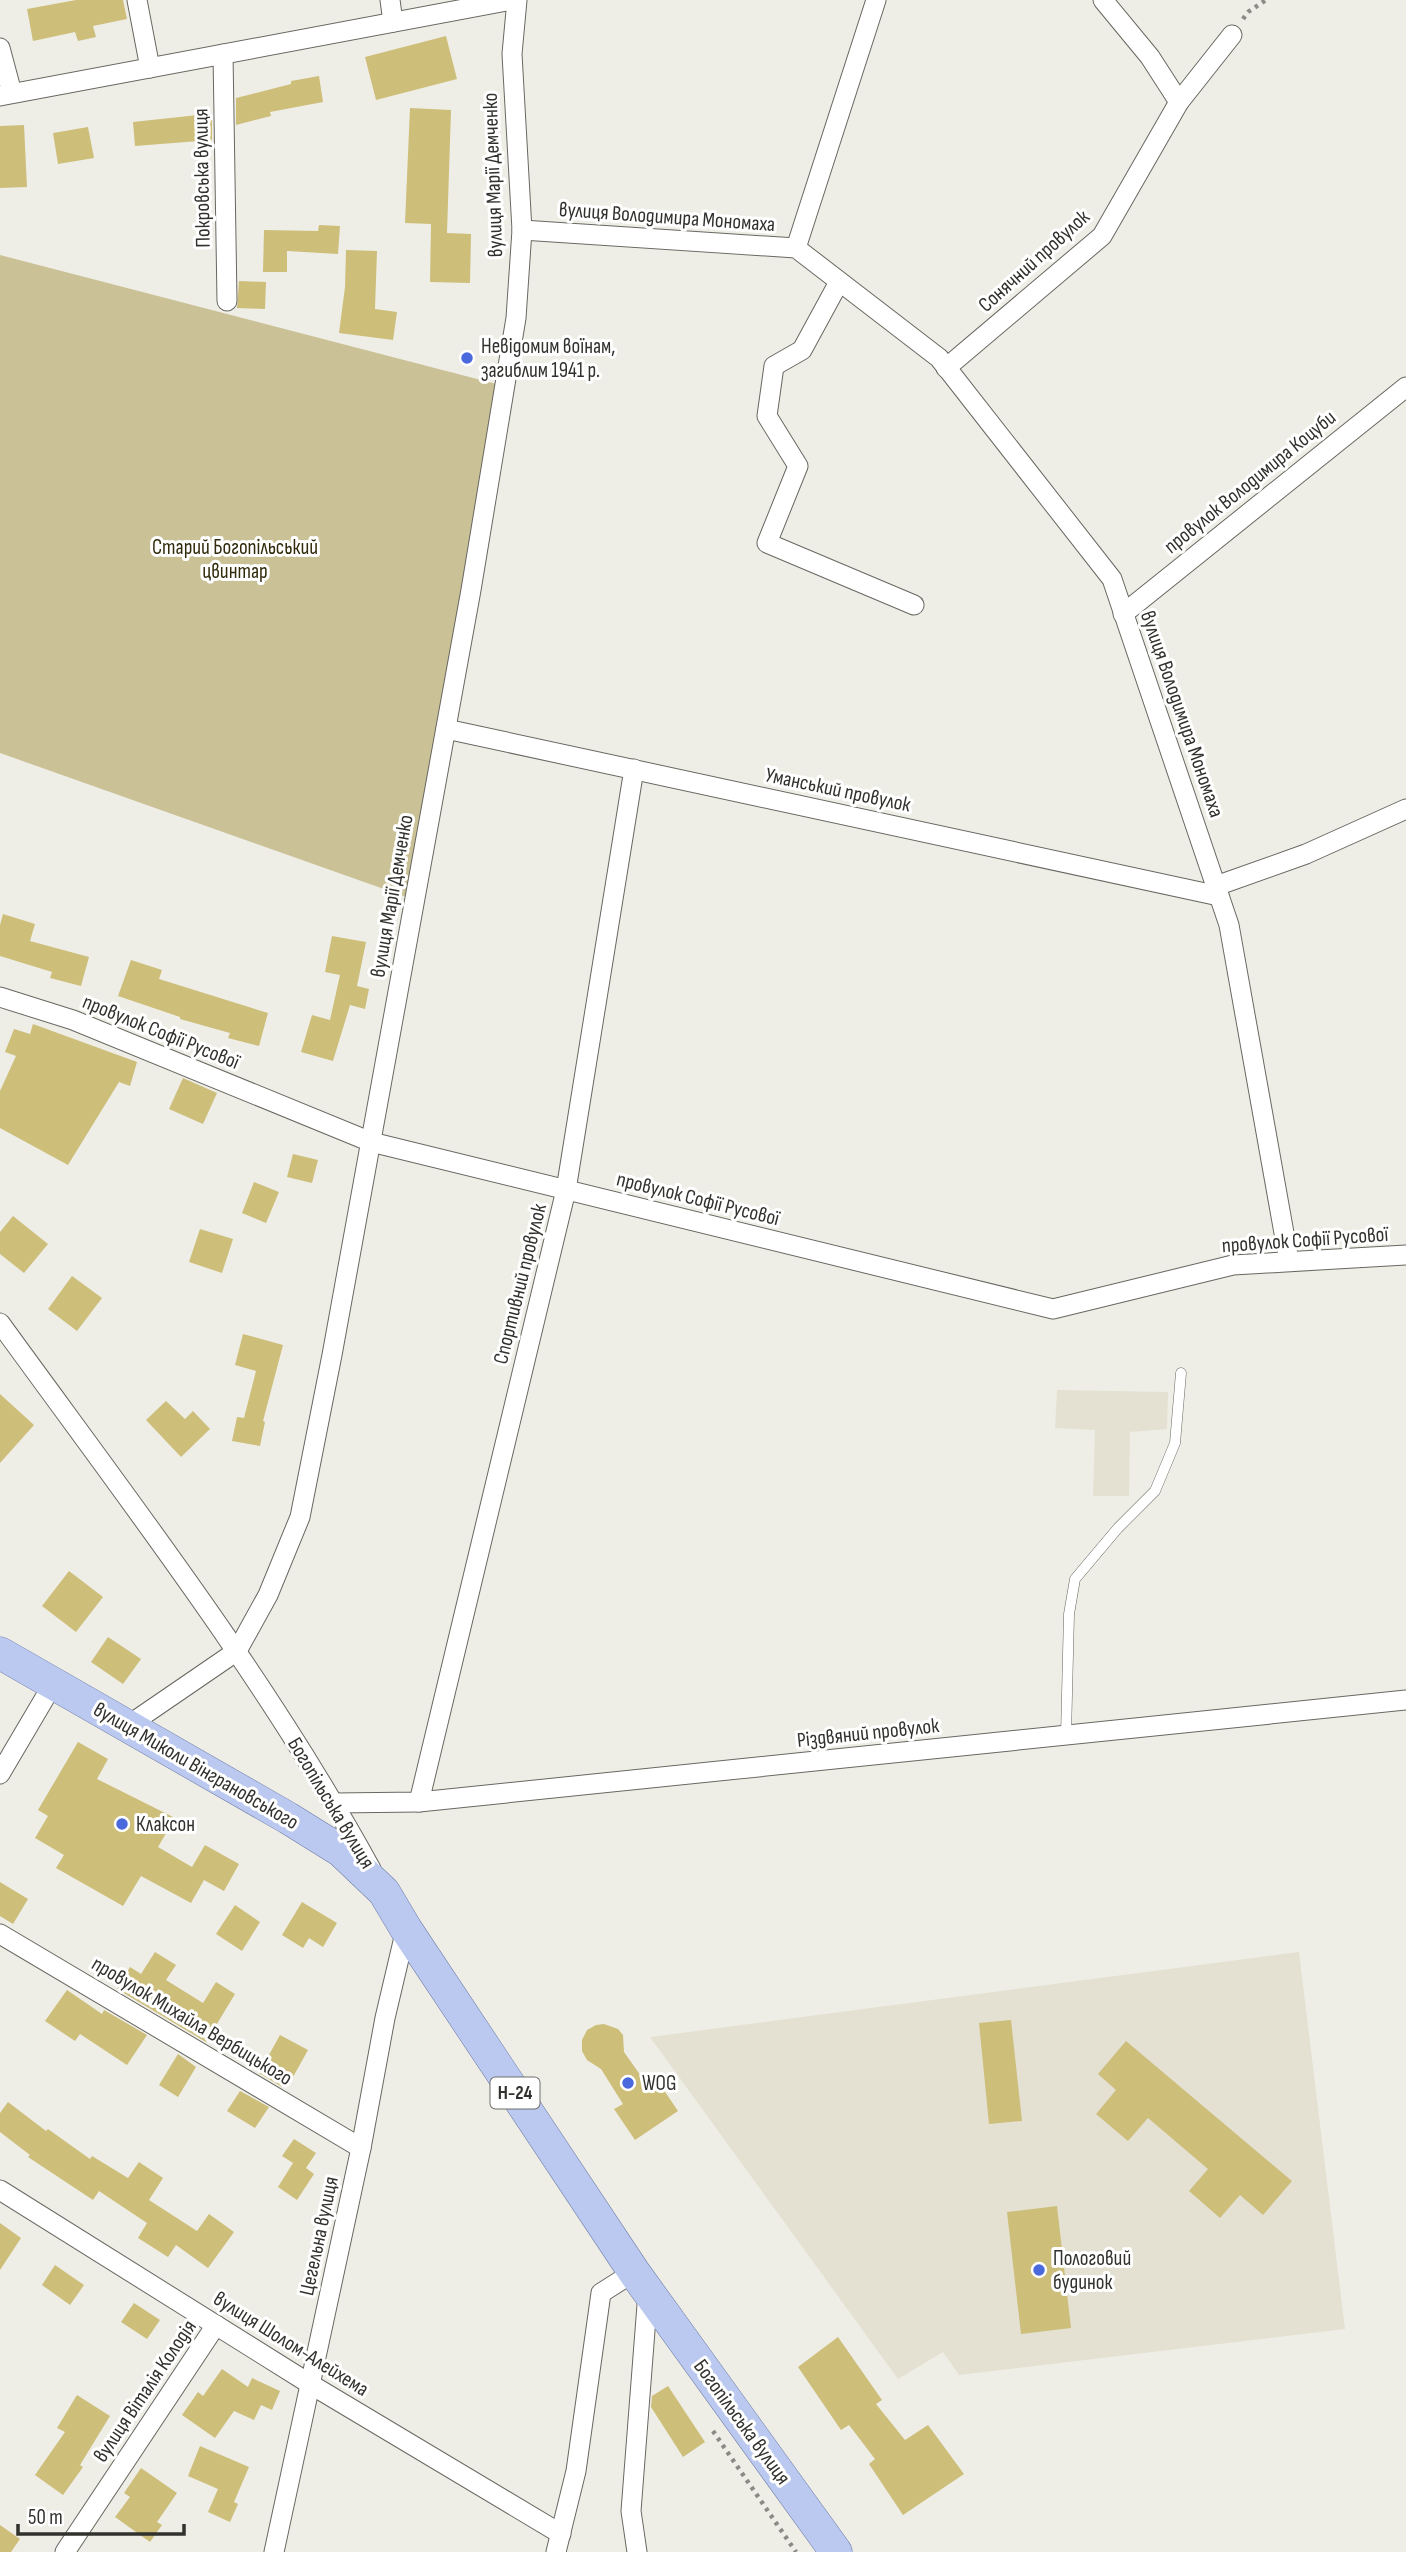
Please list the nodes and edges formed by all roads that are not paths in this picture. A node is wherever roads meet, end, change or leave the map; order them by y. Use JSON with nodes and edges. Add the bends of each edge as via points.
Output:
{"nodes":[{"id":1,"x":136,"y":0,"type":"edge"},
{"id":2,"x":390,"y":0,"type":"edge"},
{"id":3,"x":514,"y":0,"type":"edge"},
{"id":4,"x":876,"y":0,"type":"edge"},
{"id":5,"x":1103,"y":0,"type":"edge"},
{"id":6,"x":393,"y":22,"type":"junction"},
{"id":7,"x":1232,"y":35,"type":"road end"},
{"id":8,"x":0,"y":48,"type":"edge"},
{"id":9,"x":223,"y":54,"type":"junction"},
{"id":10,"x":150,"y":68,"type":"junction"},
{"id":11,"x":6,"y":94,"type":"edge"},
{"id":12,"x":1179,"y":102,"type":"junction"},
{"id":13,"x":522,"y":230,"type":"junction"},
{"id":14,"x":796,"y":248,"type":"junction"},
{"id":15,"x":839,"y":282,"type":"junction"},
{"id":16,"x":227,"y":301,"type":"dead end"},
{"id":17,"x":946,"y":368,"type":"junction"},
{"id":18,"x":1406,"y":387,"type":"edge"},
{"id":19,"x":914,"y":605,"type":"dead end"},
{"id":20,"x":1124,"y":614,"type":"junction"},
{"id":21,"x":446,"y":729,"type":"junction"},
{"id":22,"x":634,"y":769,"type":"junction"},
{"id":23,"x":1406,"y":809,"type":"edge"},
{"id":24,"x":1218,"y":891,"type":"junction"},
{"id":25,"x":0,"y":997,"type":"edge"},
{"id":26,"x":371,"y":1142,"type":"junction"},
{"id":27,"x":566,"y":1190,"type":"junction"},
{"id":28,"x":1406,"y":1255,"type":"edge"},
{"id":29,"x":1289,"y":1262,"type":"junction"},
{"id":30,"x":0,"y":1323,"type":"edge"},
{"id":31,"x":1181,"y":1373,"type":"dead end"},
{"id":32,"x":237,"y":1651,"type":"junction"},
{"id":33,"x":0,"y":1653,"type":"edge"},
{"id":34,"x":53,"y":1684,"type":"junction"},
{"id":35,"x":1406,"y":1700,"type":"edge"},
{"id":36,"x":126,"y":1727,"type":"junction"},
{"id":37,"x":1066,"y":1735,"type":"junction"},
{"id":38,"x":0,"y":1774,"type":"edge"},
{"id":39,"x":419,"y":1802,"type":"junction"},
{"id":40,"x":335,"y":1803,"type":"junction"},
{"id":41,"x":384,"y":1892,"type":"junction"},
{"id":42,"x":406,"y":1929,"type":"junction"},
{"id":43,"x":0,"y":1934,"type":"edge"},
{"id":44,"x":361,"y":2148,"type":"junction"},
{"id":45,"x":0,"y":2190,"type":"edge"},
{"id":46,"x":641,"y":2282,"type":"junction"},
{"id":47,"x":216,"y":2325,"type":"junction"},
{"id":48,"x":310,"y":2384,"type":"junction"},
{"id":49,"x":559,"y":2543,"type":"edge"},
{"id":50,"x":65,"y":2552,"type":"edge"},
{"id":51,"x":274,"y":2552,"type":"edge"},
{"id":52,"x":638,"y":2552,"type":"edge"},
{"id":53,"x":836,"y":2552,"type":"edge"}],
"edges":[{"from":1,"to":10,"type":"street"},
{"from":2,"to":6,"type":"street"},
{"from":3,"to":6,"type":"street"},
{"from":3,"to":13,"type":"street","name":"вулиця Марії Демченко","via":[[512,54]]},
{"from":4,"to":14,"type":"street"},
{"from":5,"to":12,"type":"street","via":[[1150,57]]},
{"from":6,"to":9,"type":"street"},
{"from":7,"to":12,"type":"street","name":"Сонячний провулок"},
{"from":8,"to":11,"type":"street"},
{"from":9,"to":10,"type":"street"},
{"from":9,"to":16,"type":"street","name":"Покровська вулиця"},
{"from":10,"to":11,"type":"street"},
{"from":12,"to":17,"type":"street","name":"Сонячний провулок","via":[[1102,236]]},
{"from":13,"to":14,"type":"street","name":"вулиця Володимира Мономаха"},
{"from":13,"to":21,"type":"street","name":"вулиця Марії Демченко","via":[[516,318]]},
{"from":14,"to":15,"type":"street","name":"вулиця Володимира Мономаха"},
{"from":15,"to":17,"type":"street","name":"вулиця Володимира Мономаха"},
{"from":15,"to":19,"type":"street","via":[[802,350],[774,366],[767,416],[798,466],[767,543]]},
{"from":17,"to":20,"type":"street","name":"вулиця Володимира Мономаха","via":[[1112,579]]},
{"from":18,"to":20,"type":"street","name":"провулок Володимира Коцуби"},
{"from":20,"to":24,"type":"street","name":"вулиця Володимира Мономаха"},
{"from":21,"to":22,"type":"street","name":"Уманський провулок"},
{"from":21,"to":26,"type":"street","name":"вулиця Марії Демченко"},
{"from":22,"to":24,"type":"street","name":"Уманський провулок"},
{"from":22,"to":27,"type":"street","name":"Спортивний провулок"},
{"from":23,"to":24,"type":"street"},
{"from":24,"to":29,"type":"street","name":"вулиця Володимира Мономаха","via":[[1229,925]]},
{"from":25,"to":26,"type":"street","name":"провулок Софії Русової","via":[[73,1020]]},
{"from":26,"to":27,"type":"street","name":"провулок Софії Русової"},
{"from":26,"to":32,"type":"street","name":"вулиця Марії Демченко","via":[[300,1517],[268,1595]]},
{"from":27,"to":29,"type":"street","name":"провулок Софії Русової","via":[[1053,1309],[1233,1265]]},
{"from":27,"to":39,"type":"street","name":"Спортивний провулок"},
{"from":28,"to":29,"type":"street","name":"провулок Софії Русової"},
{"from":30,"to":32,"type":"street","name":"Богопільська вулиця"},
{"from":31,"to":37,"type":"lane","via":[[1175,1443],[1155,1491],[1076,1580],[1069,1614]]},
{"from":32,"to":36,"type":"street","name":"вулиця Марії Демченко"},
{"from":32,"to":40,"type":"street","name":"Богопільська вулиця"},
{"from":33,"to":34,"type":"main road","name":"вулиця Миколи Вінграновського","number":"Н-24"},
{"from":34,"to":36,"type":"main road","name":"вулиця Миколи Вінграновського","number":"Н-24"},
{"from":34,"to":38,"type":"street"},
{"from":35,"to":37,"type":"street","name":"Різдвяний провулок"},
{"from":36,"to":41,"type":"main road","name":"вулиця Миколи Вінграновського","number":"Н-24","via":[[288,1818],[341,1852]]},
{"from":37,"to":39,"type":"street","name":"Різдвяний провулок"},
{"from":39,"to":40,"type":"street","name":"Різдвяний провулок"},
{"from":40,"to":41,"type":"street","name":"Богопільська вулиця"},
{"from":41,"to":42,"type":"main road","name":"Богопільська вулиця","number":"Н-24"},
{"from":42,"to":44,"type":"street","name":"Цегельна вулиця"},
{"from":42,"to":46,"type":"main road","name":"Богопільська вулиця","number":"Н-24"},
{"from":43,"to":44,"type":"street","name":"провулок Михайла Вербицького"},
{"from":44,"to":48,"type":"street","name":"Цегельна вулиця"},
{"from":45,"to":47,"type":"street","name":"вулиця Шолом-Алейхема"},
{"from":46,"to":49,"type":"street","via":[[601,2293],[576,2471]]},
{"from":46,"to":52,"type":"street","via":[[631,2511]]},
{"from":46,"to":53,"type":"main road","name":"Богопільська вулиця","number":"Н-24"},
{"from":47,"to":48,"type":"street","name":"вулиця Шолом-Алейхема"},
{"from":47,"to":50,"type":"street","name":"вулиця Віталія Колодія"},
{"from":48,"to":49,"type":"street","name":"вулиця Шолом-Алейхема"},
{"from":48,"to":51,"type":"street","name":"Цегельна вулиця"}]}
